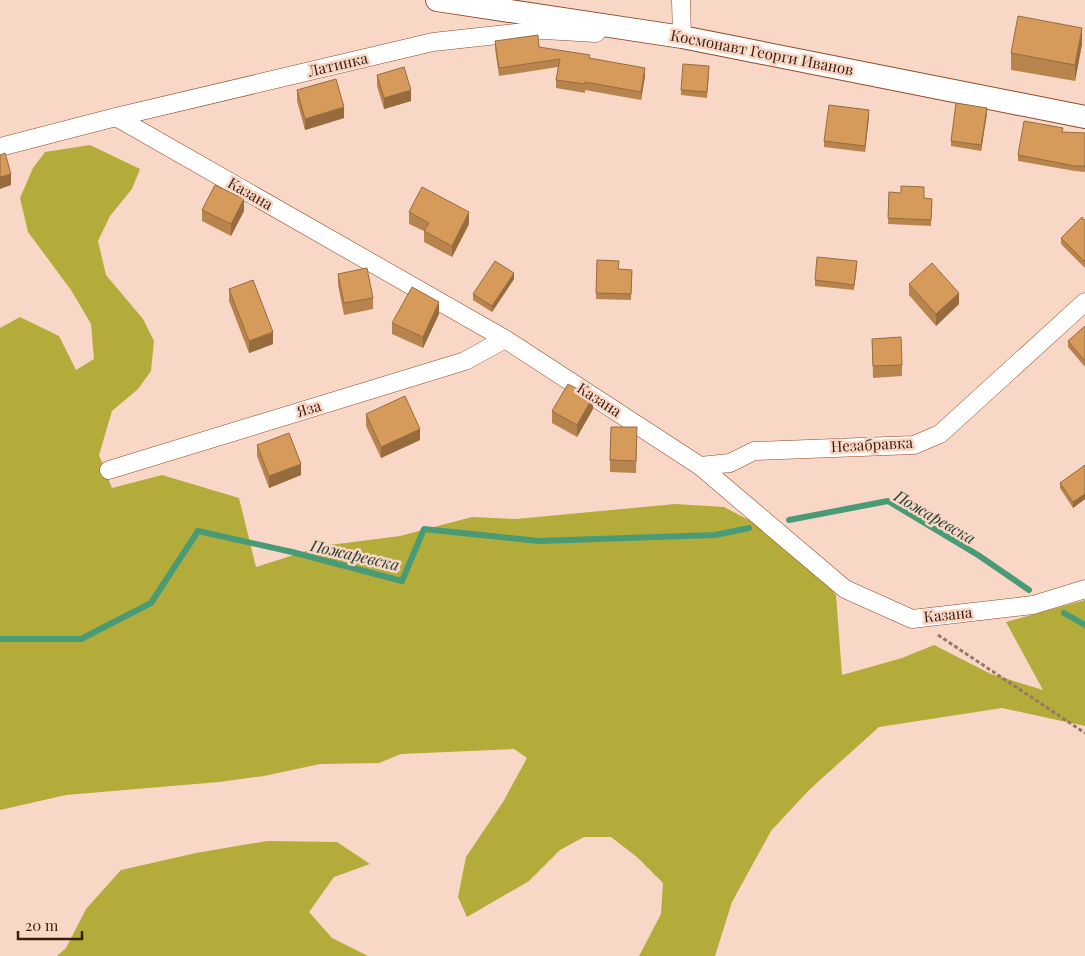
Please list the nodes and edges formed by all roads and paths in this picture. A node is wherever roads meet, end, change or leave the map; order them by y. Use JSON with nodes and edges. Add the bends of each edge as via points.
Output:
{"nodes":[{"id":1,"x":438,"y":0,"type":"edge"},
{"id":2,"x":681,"y":0,"type":"edge"},
{"id":3,"x":682,"y":37,"type":"junction"},
{"id":4,"x":116,"y":117,"type":"junction"},
{"id":5,"x":1085,"y":117,"type":"edge"},
{"id":6,"x":0,"y":147,"type":"edge"},
{"id":7,"x":1085,"y":302,"type":"edge"},
{"id":8,"x":505,"y":339,"type":"junction"},
{"id":9,"x":700,"y":466,"type":"junction"},
{"id":10,"x":109,"y":470,"type":"dead end"},
{"id":11,"x":1080,"y":595,"type":"edge"},
{"id":12,"x":912,"y":619,"type":"junction"},
{"id":13,"x":1085,"y":732,"type":"edge"}],
"edges":[{"from":1,"to":3,"type":"street","name":"Космонавт Георги Иванов"},
{"from":2,"to":3,"type":"street"},
{"from":3,"to":4,"type":"street","name":"Латинка","via":[[544,30],[433,42]]},
{"from":3,"to":5,"type":"street","name":"Космонавт Георги Иванов"},
{"from":4,"to":6,"type":"street","name":"Латинка"},
{"from":4,"to":8,"type":"street","name":"Казана"},
{"from":7,"to":9,"type":"street","name":"Незабравка","via":[[940,434],[914,445],[754,450],[730,463]]},
{"from":8,"to":9,"type":"street","name":"Казана"},
{"from":8,"to":10,"type":"street","name":"Яза","via":[[465,361]]},
{"from":9,"to":12,"type":"street","name":"Казана","via":[[845,589]]},
{"from":11,"to":12,"type":"street","name":"Казана","via":[[1033,606]]},
{"from":12,"to":13,"type":"path"}]}
